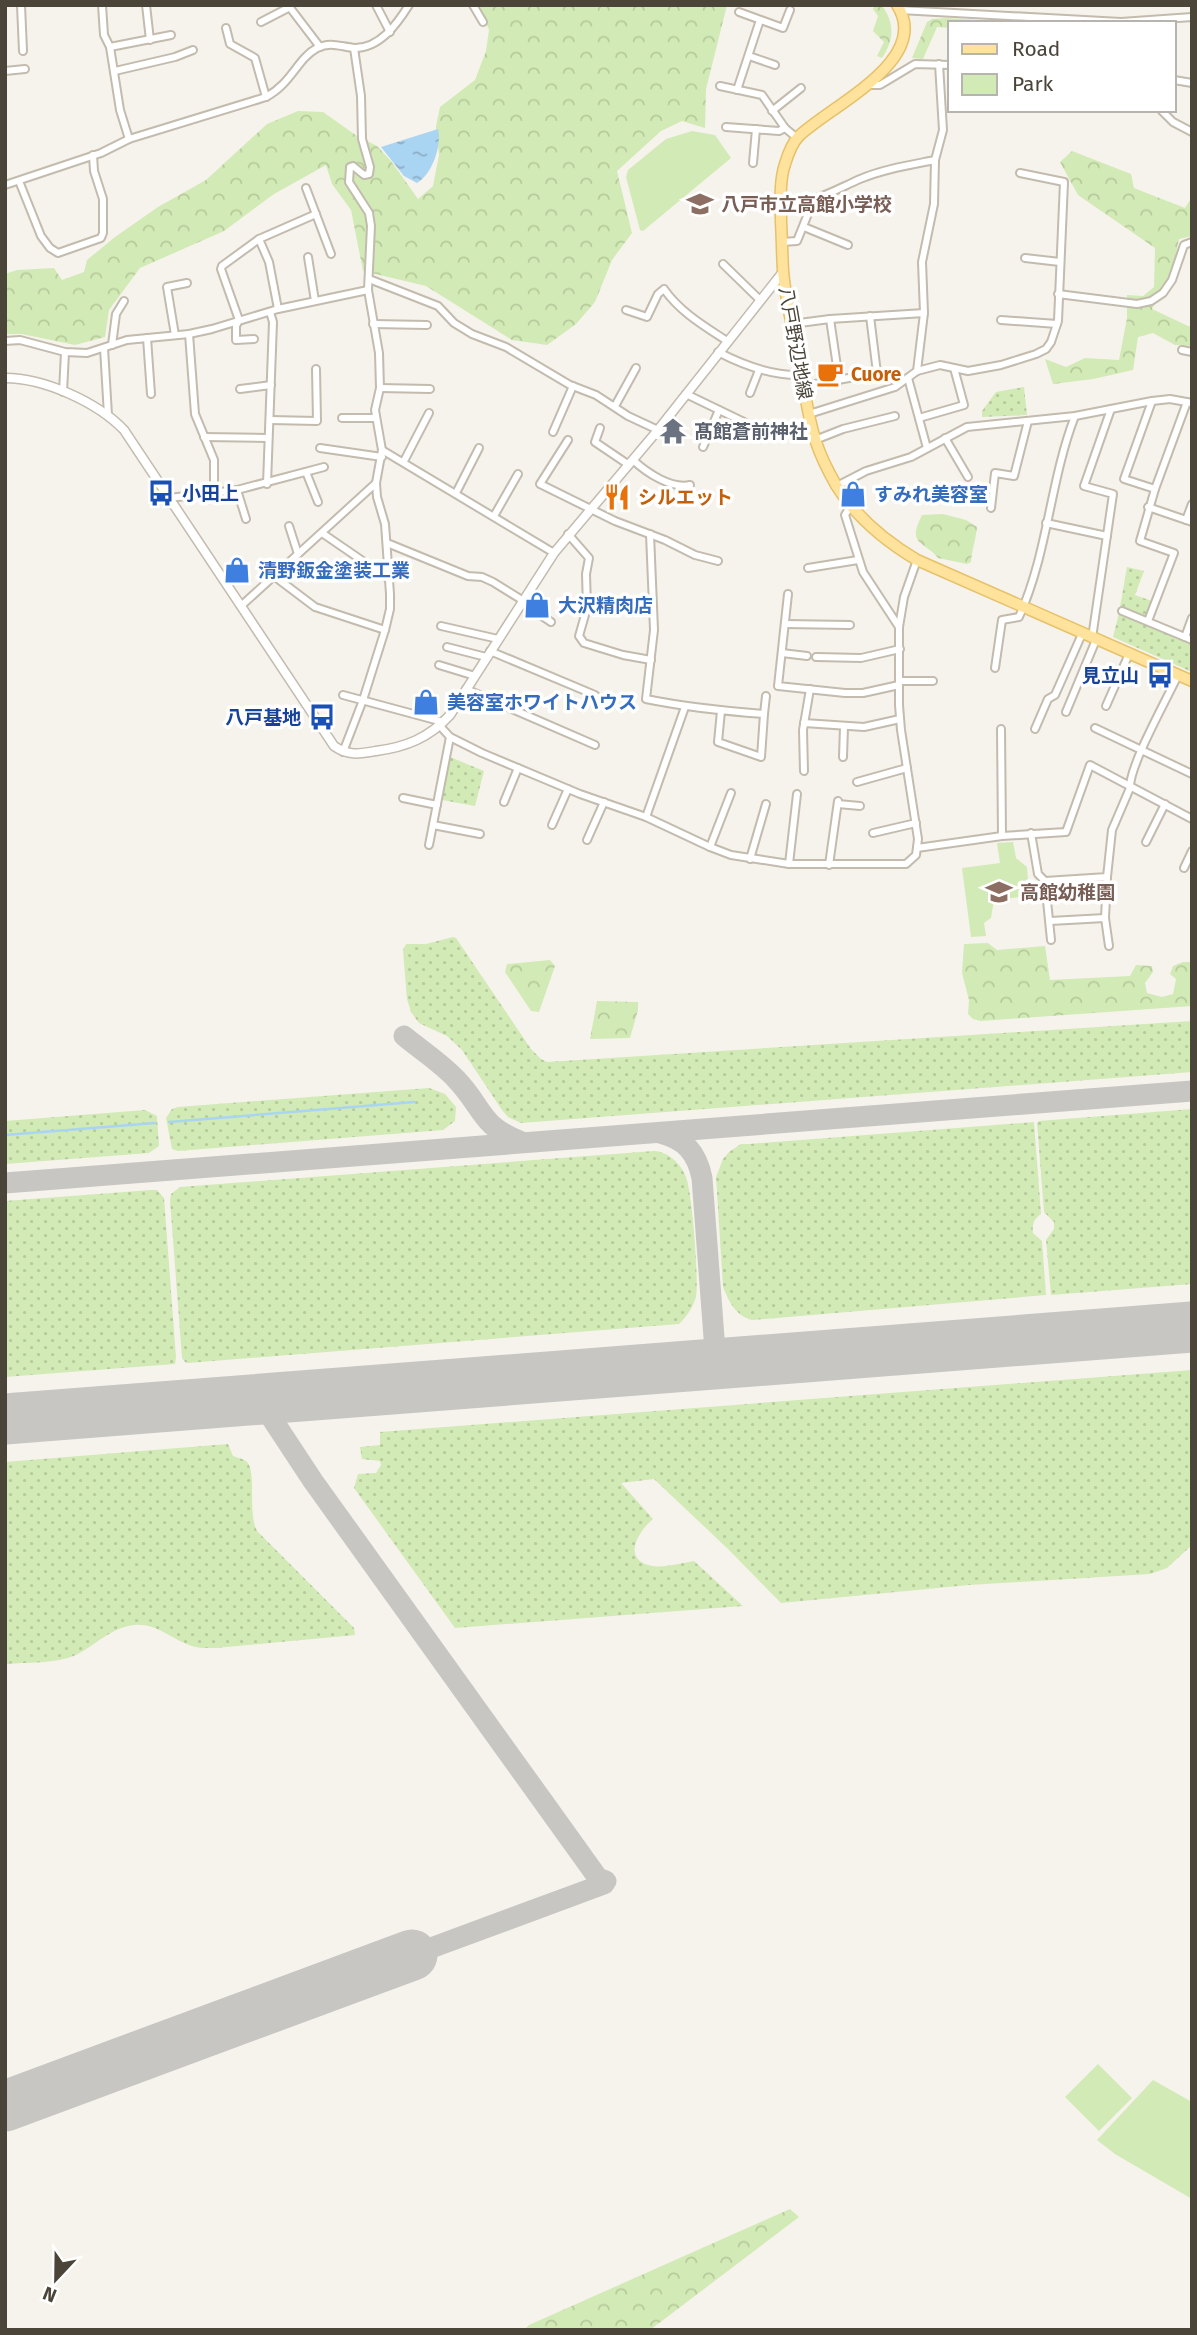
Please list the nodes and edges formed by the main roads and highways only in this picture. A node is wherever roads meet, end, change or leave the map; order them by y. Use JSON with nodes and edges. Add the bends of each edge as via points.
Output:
{"nodes":[{"id":1,"x":898,"y":7,"type":"edge"},
{"id":2,"x":1192,"y":681,"type":"edge"}],
"edges":[{"from":1,"to":2,"type":"main road","name":"八戸野辺地線","via":[[904,23],[898,55],[797,138],[782,174],[783,272],[815,440],[851,505],[897,548]]}]}
